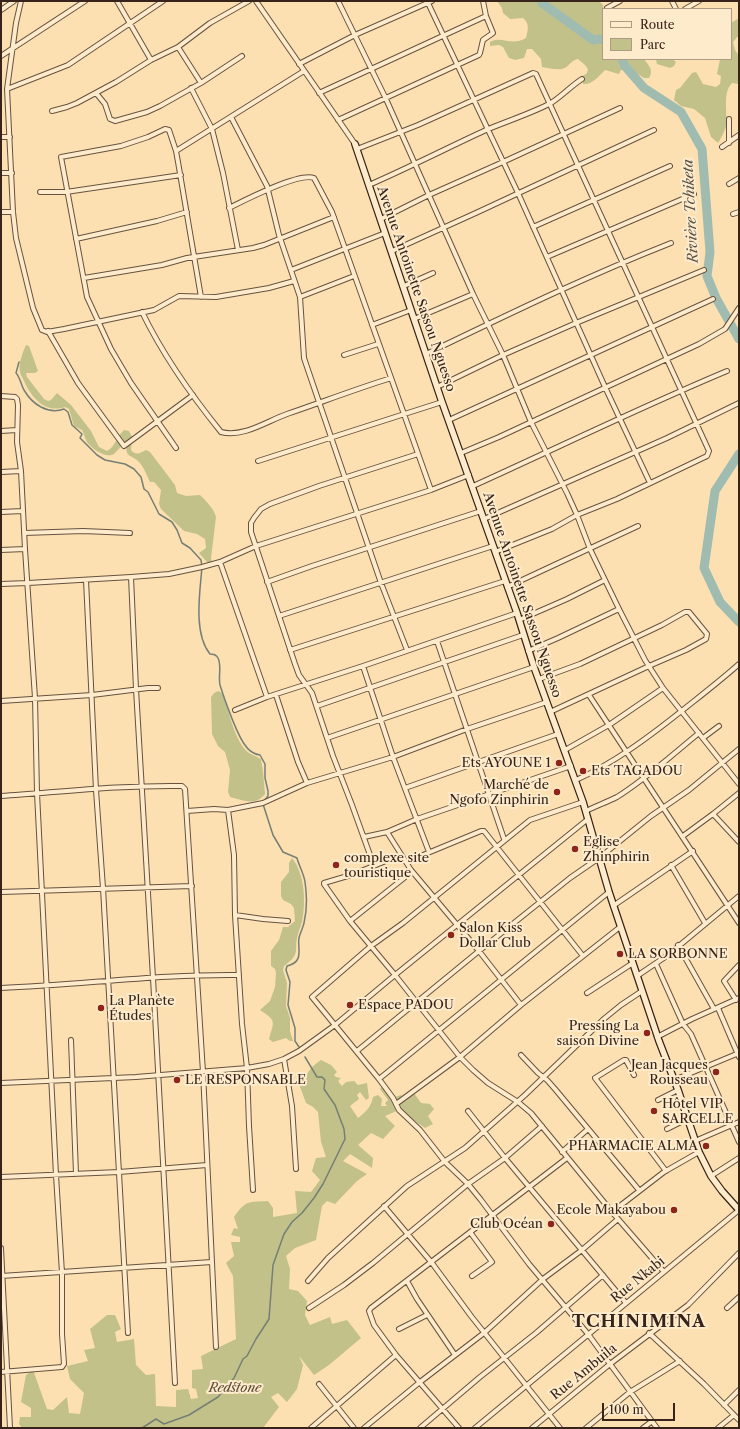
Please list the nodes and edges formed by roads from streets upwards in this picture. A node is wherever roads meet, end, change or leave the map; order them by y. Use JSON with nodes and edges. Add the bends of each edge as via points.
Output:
{"nodes":[{"id":1,"x":14,"y":1,"type":"edge"},
{"id":2,"x":21,"y":1,"type":"edge"},
{"id":3,"x":85,"y":1,"type":"edge"},
{"id":4,"x":117,"y":1,"type":"edge"},
{"id":5,"x":163,"y":1,"type":"edge"},
{"id":6,"x":250,"y":1,"type":"edge"},
{"id":7,"x":256,"y":1,"type":"edge"},
{"id":8,"x":338,"y":1,"type":"edge"},
{"id":9,"x":483,"y":1,"type":"edge"},
{"id":10,"x":620,"y":1,"type":"edge"},
{"id":11,"x":699,"y":1,"type":"edge"},
{"id":12,"x":430,"y":2,"type":"edge"},
{"id":13,"x":607,"y":8,"type":"dead end"},
{"id":14,"x":687,"y":8,"type":"edge"},
{"id":15,"x":1,"y":10,"type":"edge"},
{"id":16,"x":486,"y":16,"type":"junction"},
{"id":17,"x":130,"y":22,"type":"junction"},
{"id":18,"x":355,"y":35,"type":"junction"},
{"id":19,"x":444,"y":36,"type":"junction"},
{"id":20,"x":178,"y":47,"type":"junction"},
{"id":21,"x":12,"y":48,"type":"junction"},
{"id":22,"x":1,"y":56,"type":"edge"},
{"id":23,"x":242,"y":56,"type":"dead end"},
{"id":24,"x":151,"y":60,"type":"junction"},
{"id":25,"x":300,"y":64,"type":"junction"},
{"id":26,"x":457,"y":65,"type":"junction"},
{"id":27,"x":371,"y":68,"type":"junction"},
{"id":28,"x":304,"y":71,"type":"junction"},
{"id":29,"x":582,"y":79,"type":"dead end"},
{"id":30,"x":201,"y":83,"type":"junction"},
{"id":31,"x":191,"y":88,"type":"junction"},
{"id":32,"x":7,"y":90,"type":"junction"},
{"id":33,"x":96,"y":93,"type":"junction"},
{"id":34,"x":319,"y":93,"type":"junction"},
{"id":35,"x":386,"y":99,"type":"junction"},
{"id":36,"x":473,"y":99,"type":"junction"},
{"id":37,"x":549,"y":103,"type":"junction"},
{"id":38,"x":620,"y":108,"type":"dead end"},
{"id":39,"x":52,"y":111,"type":"dead end"},
{"id":40,"x":231,"y":117,"type":"junction"},
{"id":41,"x":729,"y":119,"type":"dead end"},
{"id":42,"x":338,"y":120,"type":"junction"},
{"id":43,"x":212,"y":128,"type":"junction"},
{"id":44,"x":487,"y":130,"type":"junction"},
{"id":45,"x":654,"y":130,"type":"dead end"},
{"id":46,"x":400,"y":131,"type":"junction"},
{"id":47,"x":563,"y":134,"type":"junction"},
{"id":48,"x":739,"y":135,"type":"edge"},
{"id":49,"x":1,"y":137,"type":"edge"},
{"id":50,"x":10,"y":137,"type":"junction"},
{"id":51,"x":729,"y":143,"type":"junction"},
{"id":52,"x":356,"y":147,"type":"junction"},
{"id":53,"x":722,"y":147,"type":"dead end"},
{"id":54,"x":176,"y":151,"type":"junction"},
{"id":55,"x":503,"y":162,"type":"junction"},
{"id":56,"x":415,"y":165,"type":"junction"},
{"id":57,"x":577,"y":165,"type":"junction"},
{"id":58,"x":670,"y":166,"type":"dead end"},
{"id":59,"x":1,"y":173,"type":"edge"},
{"id":60,"x":12,"y":173,"type":"junction"},
{"id":61,"x":181,"y":175,"type":"junction"},
{"id":62,"x":739,"y":178,"type":"edge"},
{"id":63,"x":729,"y":184,"type":"dead end"},
{"id":64,"x":369,"y":185,"type":"junction"},
{"id":65,"x":268,"y":190,"type":"junction"},
{"id":66,"x":40,"y":192,"type":"dead end"},
{"id":67,"x":66,"y":192,"type":"junction"},
{"id":68,"x":518,"y":193,"type":"junction"},
{"id":69,"x":694,"y":194,"type":"dead end"},
{"id":70,"x":429,"y":195,"type":"junction"},
{"id":71,"x":593,"y":200,"type":"junction"},
{"id":72,"x":229,"y":208,"type":"junction"},
{"id":73,"x":1,"y":212,"type":"edge"},
{"id":74,"x":13,"y":212,"type":"junction"},
{"id":75,"x":187,"y":212,"type":"junction"},
{"id":76,"x":739,"y":212,"type":"edge"},
{"id":77,"x":733,"y":214,"type":"dead end"},
{"id":78,"x":334,"y":217,"type":"junction"},
{"id":79,"x":381,"y":219,"type":"junction"},
{"id":80,"x":533,"y":227,"type":"junction"},
{"id":81,"x":444,"y":228,"type":"junction"},
{"id":82,"x":607,"y":232,"type":"junction"},
{"id":83,"x":385,"y":233,"type":"junction"},
{"id":84,"x":76,"y":239,"type":"junction"},
{"id":85,"x":280,"y":239,"type":"junction"},
{"id":86,"x":671,"y":243,"type":"dead end"},
{"id":87,"x":345,"y":248,"type":"junction"},
{"id":88,"x":238,"y":250,"type":"junction"},
{"id":89,"x":392,"y":251,"type":"junction"},
{"id":90,"x":195,"y":257,"type":"junction"},
{"id":91,"x":547,"y":257,"type":"junction"},
{"id":92,"x":622,"y":262,"type":"junction"},
{"id":93,"x":291,"y":270,"type":"junction"},
{"id":94,"x":704,"y":270,"type":"dead end"},
{"id":95,"x":433,"y":273,"type":"dead end"},
{"id":96,"x":354,"y":276,"type":"junction"},
{"id":97,"x":84,"y":278,"type":"junction"},
{"id":98,"x":294,"y":282,"type":"junction"},
{"id":99,"x":404,"y":286,"type":"junction"},
{"id":100,"x":561,"y":289,"type":"junction"},
{"id":101,"x":473,"y":294,"type":"junction"},
{"id":102,"x":201,"y":297,"type":"junction"},
{"id":103,"x":300,"y":297,"type":"junction"},
{"id":104,"x":638,"y":297,"type":"junction"},
{"id":105,"x":713,"y":299,"type":"dead end"},
{"id":106,"x":739,"y":308,"type":"edge"},
{"id":107,"x":411,"y":310,"type":"junction"},
{"id":108,"x":142,"y":312,"type":"junction"},
{"id":109,"x":414,"y":319,"type":"junction"},
{"id":110,"x":97,"y":321,"type":"junction"},
{"id":111,"x":576,"y":323,"type":"junction"},
{"id":112,"x":488,"y":324,"type":"junction"},
{"id":113,"x":372,"y":325,"type":"junction"},
{"id":114,"x":652,"y":328,"type":"junction"},
{"id":115,"x":48,"y":331,"type":"junction"},
{"id":116,"x":378,"y":344,"type":"junction"},
{"id":117,"x":426,"y":354,"type":"junction"},
{"id":118,"x":590,"y":354,"type":"junction"},
{"id":119,"x":344,"y":355,"type":"dead end"},
{"id":120,"x":503,"y":355,"type":"junction"},
{"id":121,"x":666,"y":359,"type":"junction"},
{"id":122,"x":727,"y":371,"type":"dead end"},
{"id":123,"x":391,"y":378,"type":"junction"},
{"id":124,"x":437,"y":387,"type":"junction"},
{"id":125,"x":605,"y":387,"type":"junction"},
{"id":126,"x":518,"y":388,"type":"junction"},
{"id":127,"x":681,"y":390,"type":"junction"},
{"id":128,"x":1,"y":396,"type":"edge"},
{"id":129,"x":193,"y":396,"type":"junction"},
{"id":130,"x":442,"y":402,"type":"junction"},
{"id":131,"x":319,"y":403,"type":"junction"},
{"id":132,"x":739,"y":403,"type":"edge"},
{"id":133,"x":404,"y":414,"type":"junction"},
{"id":134,"x":620,"y":418,"type":"junction"},
{"id":135,"x":449,"y":420,"type":"junction"},
{"id":136,"x":157,"y":421,"type":"junction"},
{"id":137,"x":531,"y":422,"type":"junction"},
{"id":138,"x":696,"y":423,"type":"junction"},
{"id":139,"x":18,"y":430,"type":"junction"},
{"id":140,"x":1,"y":431,"type":"edge"},
{"id":141,"x":332,"y":437,"type":"junction"},
{"id":142,"x":176,"y":448,"type":"dead end"},
{"id":143,"x":635,"y":451,"type":"junction"},
{"id":144,"x":461,"y":453,"type":"junction"},
{"id":145,"x":418,"y":454,"type":"junction"},
{"id":146,"x":546,"y":454,"type":"junction"},
{"id":147,"x":258,"y":461,"type":"dead end"},
{"id":148,"x":1,"y":472,"type":"edge"},
{"id":149,"x":22,"y":472,"type":"junction"},
{"id":150,"x":469,"y":475,"type":"junction"},
{"id":151,"x":345,"y":478,"type":"junction"},
{"id":152,"x":650,"y":483,"type":"junction"},
{"id":153,"x":563,"y":484,"type":"junction"},
{"id":154,"x":472,"y":486,"type":"junction"},
{"id":155,"x":431,"y":490,"type":"junction"},
{"id":156,"x":23,"y":511,"type":"junction"},
{"id":157,"x":1,"y":512,"type":"edge"},
{"id":158,"x":481,"y":512,"type":"junction"},
{"id":159,"x":357,"y":514,"type":"junction"},
{"id":160,"x":577,"y":516,"type":"junction"},
{"id":161,"x":484,"y":519,"type":"junction"},
{"id":162,"x":638,"y":526,"type":"dead end"},
{"id":163,"x":24,"y":533,"type":"junction"},
{"id":164,"x":130,"y":533,"type":"dead end"},
{"id":165,"x":256,"y":546,"type":"junction"},
{"id":166,"x":493,"y":546,"type":"junction"},
{"id":167,"x":369,"y":548,"type":"junction"},
{"id":168,"x":25,"y":549,"type":"junction"},
{"id":169,"x":590,"y":549,"type":"junction"},
{"id":170,"x":1,"y":550,"type":"edge"},
{"id":171,"x":495,"y":552,"type":"junction"},
{"id":172,"x":220,"y":562,"type":"junction"},
{"id":173,"x":131,"y":577,"type":"junction"},
{"id":174,"x":86,"y":580,"type":"junction"},
{"id":175,"x":605,"y":580,"type":"junction"},
{"id":176,"x":505,"y":581,"type":"junction"},
{"id":177,"x":267,"y":582,"type":"junction"},
{"id":178,"x":28,"y":583,"type":"junction"},
{"id":179,"x":381,"y":583,"type":"junction"},
{"id":180,"x":2,"y":584,"type":"edge"},
{"id":181,"x":507,"y":587,"type":"junction"},
{"id":182,"x":619,"y":609,"type":"junction"},
{"id":183,"x":517,"y":613,"type":"junction"},
{"id":184,"x":279,"y":616,"type":"junction"},
{"id":185,"x":394,"y":616,"type":"junction"},
{"id":186,"x":519,"y":620,"type":"junction"},
{"id":187,"x":523,"y":635,"type":"junction"},
{"id":188,"x":634,"y":638,"type":"junction"},
{"id":189,"x":437,"y":641,"type":"junction"},
{"id":190,"x":290,"y":650,"type":"junction"},
{"id":191,"x":407,"y":650,"type":"junction"},
{"id":192,"x":528,"y":651,"type":"junction"},
{"id":193,"x":444,"y":662,"type":"junction"},
{"id":194,"x":739,"y":664,"type":"edge"},
{"id":195,"x":363,"y":666,"type":"junction"},
{"id":196,"x":649,"y":666,"type":"junction"},
{"id":197,"x":534,"y":667,"type":"junction"},
{"id":198,"x":539,"y":680,"type":"junction"},
{"id":199,"x":305,"y":684,"type":"junction"},
{"id":200,"x":370,"y":687,"type":"junction"},
{"id":201,"x":158,"y":688,"type":"dead end"},
{"id":202,"x":664,"y":688,"type":"junction"},
{"id":203,"x":136,"y":689,"type":"junction"},
{"id":204,"x":276,"y":694,"type":"junction"},
{"id":205,"x":92,"y":695,"type":"junction"},
{"id":206,"x":456,"y":695,"type":"junction"},
{"id":207,"x":589,"y":695,"type":"junction"},
{"id":208,"x":267,"y":697,"type":"junction"},
{"id":209,"x":35,"y":698,"type":"junction"},
{"id":210,"x":1,"y":701,"type":"edge"},
{"id":211,"x":547,"y":702,"type":"junction"},
{"id":212,"x":317,"y":706,"type":"junction"},
{"id":213,"x":234,"y":710,"type":"dead end"},
{"id":214,"x":682,"y":711,"type":"junction"},
{"id":215,"x":550,"y":712,"type":"junction"},
{"id":216,"x":381,"y":721,"type":"junction"},
{"id":217,"x":609,"y":725,"type":"junction"},
{"id":218,"x":719,"y":726,"type":"dead end"},
{"id":219,"x":467,"y":729,"type":"junction"},
{"id":220,"x":699,"y":733,"type":"junction"},
{"id":221,"x":558,"y":734,"type":"junction"},
{"id":222,"x":327,"y":738,"type":"junction"},
{"id":223,"x":703,"y":738,"type":"junction"},
{"id":224,"x":739,"y":749,"type":"edge"},
{"id":225,"x":565,"y":750,"type":"junction"},
{"id":226,"x":627,"y":752,"type":"junction"},
{"id":227,"x":393,"y":757,"type":"junction"},
{"id":228,"x":479,"y":762,"type":"junction"},
{"id":229,"x":722,"y":762,"type":"junction"},
{"id":230,"x":571,"y":766,"type":"junction"},
{"id":231,"x":340,"y":773,"type":"junction"},
{"id":232,"x":644,"y":778,"type":"junction"},
{"id":233,"x":576,"y":780,"type":"junction"},
{"id":234,"x":307,"y":784,"type":"junction"},
{"id":235,"x":739,"y":784,"type":"edge"},
{"id":236,"x":142,"y":786,"type":"junction"},
{"id":237,"x":405,"y":788,"type":"junction"},
{"id":238,"x":96,"y":790,"type":"junction"},
{"id":239,"x":739,"y":793,"type":"edge"},
{"id":240,"x":37,"y":794,"type":"junction"},
{"id":241,"x":489,"y":794,"type":"junction"},
{"id":242,"x":1,"y":796,"type":"edge"},
{"id":243,"x":583,"y":802,"type":"junction"},
{"id":244,"x":663,"y":807,"type":"junction"},
{"id":245,"x":228,"y":810,"type":"junction"},
{"id":246,"x":188,"y":811,"type":"junction"},
{"id":247,"x":586,"y":811,"type":"junction"},
{"id":248,"x":713,"y":814,"type":"junction"},
{"id":249,"x":588,"y":818,"type":"junction"},
{"id":250,"x":417,"y":819,"type":"junction"},
{"id":251,"x":387,"y":832,"type":"junction"},
{"id":252,"x":683,"y":836,"type":"junction"},
{"id":253,"x":364,"y":837,"type":"junction"},
{"id":254,"x":504,"y":839,"type":"junction"},
{"id":255,"x":739,"y":842,"type":"edge"},
{"id":256,"x":496,"y":847,"type":"junction"},
{"id":257,"x":693,"y":850,"type":"junction"},
{"id":258,"x":429,"y":852,"type":"junction"},
{"id":259,"x":401,"y":856,"type":"junction"},
{"id":260,"x":599,"y":858,"type":"junction"},
{"id":261,"x":406,"y":862,"type":"junction"},
{"id":262,"x":671,"y":865,"type":"junction"},
{"id":263,"x":374,"y":866,"type":"junction"},
{"id":264,"x":411,"y":870,"type":"junction"},
{"id":265,"x":518,"y":875,"type":"junction"},
{"id":266,"x":192,"y":886,"type":"junction"},
{"id":267,"x":103,"y":888,"type":"junction"},
{"id":268,"x":147,"y":888,"type":"junction"},
{"id":269,"x":42,"y":890,"type":"junction"},
{"id":270,"x":1,"y":892,"type":"edge"},
{"id":271,"x":608,"y":892,"type":"junction"},
{"id":272,"x":739,"y":896,"type":"edge"},
{"id":273,"x":434,"y":897,"type":"junction"},
{"id":274,"x":540,"y":902,"type":"junction"},
{"id":275,"x":613,"y":906,"type":"junction"},
{"id":276,"x":728,"y":906,"type":"junction"},
{"id":277,"x":235,"y":915,"type":"junction"},
{"id":278,"x":288,"y":921,"type":"dead end"},
{"id":279,"x":350,"y":921,"type":"junction"},
{"id":280,"x":705,"y":923,"type":"junction"},
{"id":281,"x":739,"y":923,"type":"edge"},
{"id":282,"x":457,"y":925,"type":"junction"},
{"id":283,"x":620,"y":927,"type":"junction"},
{"id":284,"x":562,"y":929,"type":"junction"},
{"id":285,"x":678,"y":945,"type":"junction"},
{"id":286,"x":371,"y":946,"type":"junction"},
{"id":287,"x":478,"y":951,"type":"junction"},
{"id":288,"x":583,"y":956,"type":"junction"},
{"id":289,"x":633,"y":963,"type":"junction"},
{"id":290,"x":656,"y":964,"type":"junction"},
{"id":291,"x":739,"y":965,"type":"edge"},
{"id":292,"x":197,"y":974,"type":"junction"},
{"id":293,"x":239,"y":975,"type":"junction"},
{"id":294,"x":395,"y":975,"type":"junction"},
{"id":295,"x":637,"y":976,"type":"junction"},
{"id":296,"x":153,"y":978,"type":"junction"},
{"id":297,"x":500,"y":979,"type":"junction"},
{"id":298,"x":109,"y":982,"type":"junction"},
{"id":299,"x":46,"y":986,"type":"junction"},
{"id":300,"x":1,"y":988,"type":"edge"},
{"id":301,"x":642,"y":991,"type":"junction"},
{"id":302,"x":587,"y":993,"type":"dead end"},
{"id":303,"x":737,"y":999,"type":"edge"},
{"id":304,"x":417,"y":1002,"type":"junction"},
{"id":305,"x":521,"y":1005,"type":"junction"},
{"id":306,"x":716,"y":1009,"type":"junction"},
{"id":307,"x":683,"y":1024,"type":"junction"},
{"id":308,"x":335,"y":1026,"type":"junction"},
{"id":309,"x":439,"y":1029,"type":"junction"},
{"id":310,"x":657,"y":1037,"type":"junction"},
{"id":311,"x":71,"y":1040,"type":"dead end"},
{"id":312,"x":357,"y":1051,"type":"junction"},
{"id":313,"x":738,"y":1054,"type":"edge"},
{"id":314,"x":521,"y":1055,"type":"dead end"},
{"id":315,"x":460,"y":1057,"type":"junction"},
{"id":316,"x":284,"y":1059,"type":"junction"},
{"id":317,"x":705,"y":1067,"type":"junction"},
{"id":318,"x":247,"y":1068,"type":"junction"},
{"id":319,"x":203,"y":1072,"type":"junction"},
{"id":320,"x":158,"y":1075,"type":"junction"},
{"id":321,"x":634,"y":1075,"type":"dead end"},
{"id":322,"x":114,"y":1078,"type":"junction"},
{"id":323,"x":543,"y":1078,"type":"junction"},
{"id":324,"x":379,"y":1079,"type":"junction"},
{"id":325,"x":72,"y":1080,"type":"junction"},
{"id":326,"x":674,"y":1080,"type":"junction"},
{"id":327,"x":51,"y":1081,"type":"junction"},
{"id":328,"x":1,"y":1083,"type":"edge"},
{"id":329,"x":678,"y":1090,"type":"junction"},
{"id":330,"x":658,"y":1100,"type":"dead end"},
{"id":331,"x":518,"y":1102,"type":"junction"},
{"id":332,"x":396,"y":1104,"type":"junction"},
{"id":333,"x":468,"y":1111,"type":"dead end"},
{"id":334,"x":687,"y":1119,"type":"junction"},
{"id":335,"x":739,"y":1122,"type":"edge"},
{"id":336,"x":542,"y":1126,"type":"junction"},
{"id":337,"x":731,"y":1126,"type":"junction"},
{"id":338,"x":588,"y":1129,"type":"junction"},
{"id":339,"x":667,"y":1129,"type":"dead end"},
{"id":340,"x":484,"y":1131,"type":"junction"},
{"id":341,"x":695,"y":1141,"type":"junction"},
{"id":342,"x":739,"y":1142,"type":"edge"},
{"id":343,"x":562,"y":1152,"type":"junction"},
{"id":344,"x":699,"y":1152,"type":"junction"},
{"id":345,"x":505,"y":1158,"type":"junction"},
{"id":346,"x":567,"y":1158,"type":"junction"},
{"id":347,"x":739,"y":1158,"type":"edge"},
{"id":348,"x":445,"y":1162,"type":"junction"},
{"id":349,"x":206,"y":1165,"type":"junction"},
{"id":350,"x":164,"y":1169,"type":"junction"},
{"id":351,"x":296,"y":1169,"type":"dead end"},
{"id":352,"x":666,"y":1171,"type":"junction"},
{"id":353,"x":119,"y":1172,"type":"junction"},
{"id":354,"x":76,"y":1174,"type":"junction"},
{"id":355,"x":56,"y":1175,"type":"junction"},
{"id":356,"x":710,"y":1176,"type":"junction"},
{"id":357,"x":1,"y":1178,"type":"edge"},
{"id":358,"x":468,"y":1184,"type":"junction"},
{"id":359,"x":530,"y":1187,"type":"junction"},
{"id":360,"x":253,"y":1190,"type":"dead end"},
{"id":361,"x":639,"y":1190,"type":"junction"},
{"id":362,"x":384,"y":1206,"type":"junction"},
{"id":363,"x":739,"y":1210,"type":"edge"},
{"id":364,"x":612,"y":1212,"type":"junction"},
{"id":365,"x":492,"y":1215,"type":"junction"},
{"id":366,"x":618,"y":1219,"type":"junction"},
{"id":367,"x":470,"y":1232,"type":"junction"},
{"id":368,"x":408,"y":1234,"type":"junction"},
{"id":369,"x":1,"y":1248,"type":"edge"},
{"id":370,"x":582,"y":1250,"type":"junction"},
{"id":371,"x":739,"y":1253,"type":"edge"},
{"id":372,"x":212,"y":1262,"type":"junction"},
{"id":373,"x":432,"y":1262,"type":"junction"},
{"id":374,"x":169,"y":1266,"type":"junction"},
{"id":375,"x":124,"y":1267,"type":"junction"},
{"id":376,"x":664,"y":1272,"type":"junction"},
{"id":377,"x":62,"y":1273,"type":"junction"},
{"id":378,"x":603,"y":1275,"type":"junction"},
{"id":379,"x":2,"y":1276,"type":"edge"},
{"id":380,"x":472,"y":1276,"type":"dead end"},
{"id":381,"x":543,"y":1279,"type":"junction"},
{"id":382,"x":308,"y":1281,"type":"dead end"},
{"id":383,"x":407,"y":1281,"type":"junction"},
{"id":384,"x":739,"y":1297,"type":"edge"},
{"id":385,"x":626,"y":1303,"type":"junction"},
{"id":386,"x":566,"y":1307,"type":"junction"},
{"id":387,"x":309,"y":1308,"type":"dead end"},
{"id":388,"x":727,"y":1308,"type":"dead end"},
{"id":389,"x":427,"y":1315,"type":"junction"},
{"id":390,"x":400,"y":1329,"type":"dead end"},
{"id":391,"x":128,"y":1333,"type":"dead end"},
{"id":392,"x":484,"y":1333,"type":"junction"},
{"id":393,"x":649,"y":1333,"type":"junction"},
{"id":394,"x":588,"y":1334,"type":"junction"},
{"id":395,"x":216,"y":1347,"type":"dead end"},
{"id":396,"x":396,"y":1355,"type":"junction"},
{"id":397,"x":455,"y":1355,"type":"junction"},
{"id":398,"x":504,"y":1358,"type":"junction"},
{"id":399,"x":680,"y":1362,"type":"junction"},
{"id":400,"x":610,"y":1364,"type":"junction"},
{"id":401,"x":1,"y":1372,"type":"edge"},
{"id":402,"x":7,"y":1372,"type":"junction"},
{"id":403,"x":420,"y":1382,"type":"junction"},
{"id":404,"x":175,"y":1383,"type":"dead end"},
{"id":405,"x":318,"y":1384,"type":"dead end"},
{"id":406,"x":527,"y":1386,"type":"junction"},
{"id":407,"x":739,"y":1390,"type":"edge"},
{"id":408,"x":630,"y":1392,"type":"junction"},
{"id":409,"x":724,"y":1405,"type":"junction"},
{"id":410,"x":337,"y":1406,"type":"junction"},
{"id":411,"x":442,"y":1408,"type":"junction"},
{"id":412,"x":549,"y":1413,"type":"junction"},
{"id":413,"x":734,"y":1415,"type":"junction"},
{"id":414,"x":739,"y":1420,"type":"edge"},
{"id":415,"x":651,"y":1422,"type":"junction"},
{"id":416,"x":10,"y":1428,"type":"edge"},
{"id":417,"x":311,"y":1428,"type":"edge"},
{"id":418,"x":354,"y":1428,"type":"edge"},
{"id":419,"x":364,"y":1428,"type":"edge"},
{"id":420,"x":420,"y":1428,"type":"edge"},
{"id":421,"x":458,"y":1428,"type":"edge"},
{"id":422,"x":475,"y":1428,"type":"edge"},
{"id":423,"x":532,"y":1428,"type":"edge"},
{"id":424,"x":560,"y":1428,"type":"edge"},
{"id":425,"x":586,"y":1428,"type":"edge"},
{"id":426,"x":643,"y":1428,"type":"edge"},
{"id":427,"x":657,"y":1428,"type":"edge"},
{"id":428,"x":718,"y":1428,"type":"edge"}],
"edges":[{"from":1,"to":15,"type":"street"},
{"from":2,"to":21,"type":"street"},
{"from":3,"to":21,"type":"street"},
{"from":4,"to":17,"type":"street"},
{"from":5,"to":17,"type":"street"},
{"from":6,"to":20,"type":"street","via":[[210,23]]},
{"from":7,"to":25,"type":"street","name":"Avenue Antoinette Sassou Nguesso"},
{"from":8,"to":18,"type":"street"},
{"from":9,"to":16,"type":"street"},
{"from":10,"to":13,"type":"street"},
{"from":11,"to":14,"type":"street"},
{"from":12,"to":18,"type":"street"},
{"from":12,"to":19,"type":"street"},
{"from":16,"to":19,"type":"street"},
{"from":16,"to":26,"type":"street","via":[[493,33],[483,40],[479,55]]},
{"from":17,"to":24,"type":"street"},
{"from":17,"to":32,"type":"street","via":[[68,65]]},
{"from":18,"to":25,"type":"street"},
{"from":18,"to":27,"type":"street"},
{"from":19,"to":26,"type":"street"},
{"from":19,"to":27,"type":"street"},
{"from":20,"to":24,"type":"street"},
{"from":20,"to":30,"type":"street"},
{"from":21,"to":22,"type":"street"},
{"from":21,"to":32,"type":"street"},
{"from":23,"to":30,"type":"street"},
{"from":24,"to":33,"type":"street"},
{"from":25,"to":28,"type":"street","name":"Avenue Antoinette Sassou Nguesso"},
{"from":26,"to":35,"type":"street"},
{"from":26,"to":36,"type":"street"},
{"from":27,"to":34,"type":"street"},
{"from":27,"to":35,"type":"street"},
{"from":28,"to":34,"type":"street","name":"Avenue Antoinette Sassou Nguesso"},
{"from":28,"to":40,"type":"street"},
{"from":29,"to":37,"type":"street","via":[[565,94]]},
{"from":30,"to":31,"type":"street"},
{"from":31,"to":33,"type":"street","via":[[147,112],[115,121],[110,119],[107,107]]},
{"from":31,"to":43,"type":"street"},
{"from":32,"to":50,"type":"street"},
{"from":33,"to":39,"type":"street"},
{"from":34,"to":42,"type":"street","name":"Avenue Antoinette Sassou Nguesso"},
{"from":35,"to":42,"type":"street"},
{"from":35,"to":46,"type":"street"},
{"from":36,"to":37,"type":"street","via":[[533,73],[536,74]]},
{"from":36,"to":44,"type":"street"},
{"from":36,"to":46,"type":"street"},
{"from":37,"to":44,"type":"street"},
{"from":37,"to":47,"type":"street"},
{"from":38,"to":47,"type":"street"},
{"from":40,"to":43,"type":"street"},
{"from":40,"to":65,"type":"street"},
{"from":41,"to":51,"type":"street"},
{"from":42,"to":52,"type":"street","name":"Avenue Antoinette Sassou Nguesso"},
{"from":43,"to":54,"type":"street"},
{"from":43,"to":72,"type":"street"},
{"from":44,"to":55,"type":"street"},
{"from":44,"to":56,"type":"street"},
{"from":45,"to":57,"type":"street"},
{"from":46,"to":52,"type":"street"},
{"from":46,"to":56,"type":"street"},
{"from":47,"to":55,"type":"street"},
{"from":47,"to":57,"type":"street"},
{"from":48,"to":51,"type":"street"},
{"from":49,"to":50,"type":"street"},
{"from":50,"to":60,"type":"street"},
{"from":51,"to":53,"type":"street"},
{"from":52,"to":64,"type":"street","name":"Avenue Antoinette Sassou Nguesso"},
{"from":54,"to":61,"type":"street"},
{"from":54,"to":67,"type":"street","via":[[169,130],[166,129],[121,146],[61,157]]},
{"from":55,"to":68,"type":"street"},
{"from":55,"to":70,"type":"street"},
{"from":56,"to":64,"type":"street"},
{"from":56,"to":70,"type":"street"},
{"from":57,"to":68,"type":"street"},
{"from":57,"to":71,"type":"street"},
{"from":58,"to":71,"type":"street"},
{"from":59,"to":60,"type":"street"},
{"from":60,"to":74,"type":"street"},
{"from":61,"to":67,"type":"street"},
{"from":61,"to":75,"type":"street"},
{"from":62,"to":63,"type":"street"},
{"from":64,"to":79,"type":"street","name":"Avenue Antoinette Sassou Nguesso"},
{"from":65,"to":72,"type":"street"},
{"from":65,"to":78,"type":"street","via":[[282,183],[314,178]]},
{"from":65,"to":85,"type":"street"},
{"from":66,"to":67,"type":"street"},
{"from":67,"to":84,"type":"street"},
{"from":68,"to":80,"type":"street"},
{"from":68,"to":81,"type":"street"},
{"from":69,"to":82,"type":"street"},
{"from":70,"to":79,"type":"street"},
{"from":70,"to":81,"type":"street"},
{"from":71,"to":80,"type":"street"},
{"from":71,"to":82,"type":"street"},
{"from":72,"to":88,"type":"street"},
{"from":73,"to":74,"type":"street"},
{"from":74,"to":115,"type":"street","via":[[16,238],[33,308],[42,330]]},
{"from":75,"to":84,"type":"street"},
{"from":75,"to":90,"type":"street"},
{"from":76,"to":77,"type":"street"},
{"from":78,"to":85,"type":"street"},
{"from":78,"to":87,"type":"street"},
{"from":79,"to":83,"type":"street","name":"Avenue Antoinette Sassou Nguesso"},
{"from":80,"to":91,"type":"street"},
{"from":81,"to":89,"type":"street"},
{"from":81,"to":101,"type":"street"},
{"from":82,"to":91,"type":"street"},
{"from":82,"to":92,"type":"street"},
{"from":83,"to":87,"type":"street"},
{"from":83,"to":89,"type":"street","name":"Avenue Antoinette Sassou Nguesso"},
{"from":84,"to":97,"type":"street"},
{"from":85,"to":88,"type":"street","via":[[264,246]]},
{"from":85,"to":93,"type":"street"},
{"from":86,"to":92,"type":"street"},
{"from":87,"to":93,"type":"street"},
{"from":87,"to":96,"type":"street"},
{"from":88,"to":90,"type":"street"},
{"from":89,"to":99,"type":"street","name":"Avenue Antoinette Sassou Nguesso"},
{"from":90,"to":97,"type":"street"},
{"from":90,"to":102,"type":"street"},
{"from":91,"to":100,"type":"street"},
{"from":92,"to":100,"type":"street"},
{"from":92,"to":104,"type":"street"},
{"from":93,"to":98,"type":"street"},
{"from":94,"to":104,"type":"street"},
{"from":95,"to":99,"type":"street"},
{"from":96,"to":103,"type":"street"},
{"from":96,"to":113,"type":"street"},
{"from":97,"to":110,"type":"street","via":[[87,297]]},
{"from":98,"to":102,"type":"street","via":[[240,294]]},
{"from":98,"to":103,"type":"street"},
{"from":99,"to":107,"type":"street","name":"Avenue Antoinette Sassou Nguesso"},
{"from":100,"to":111,"type":"street"},
{"from":100,"to":112,"type":"street"},
{"from":101,"to":109,"type":"street"},
{"from":101,"to":112,"type":"street"},
{"from":102,"to":108,"type":"street","via":[[179,296],[160,308]]},
{"from":103,"to":131,"type":"street","via":[[304,358]]},
{"from":104,"to":111,"type":"street"},
{"from":104,"to":114,"type":"street"},
{"from":105,"to":114,"type":"street"},
{"from":106,"to":121,"type":"street","via":[[725,330]]},
{"from":107,"to":109,"type":"street","name":"Avenue Antoinette Sassou Nguesso"},
{"from":107,"to":113,"type":"street"},
{"from":108,"to":110,"type":"street"},
{"from":108,"to":129,"type":"street","via":[[156,340]]},
{"from":109,"to":117,"type":"street","name":"Avenue Antoinette Sassou Nguesso"},
{"from":110,"to":115,"type":"street"},
{"from":110,"to":136,"type":"street","via":[[131,383]]},
{"from":111,"to":118,"type":"street"},
{"from":111,"to":120,"type":"street"},
{"from":112,"to":117,"type":"street"},
{"from":112,"to":120,"type":"street"},
{"from":113,"to":116,"type":"street"},
{"from":114,"to":118,"type":"street"},
{"from":114,"to":121,"type":"street"},
{"from":115,"to":136,"type":"street","via":[[78,383],[124,446]]},
{"from":116,"to":119,"type":"street"},
{"from":116,"to":123,"type":"street"},
{"from":117,"to":124,"type":"street","name":"Avenue Antoinette Sassou Nguesso"},
{"from":118,"to":125,"type":"street"},
{"from":118,"to":126,"type":"street"},
{"from":120,"to":124,"type":"street"},
{"from":120,"to":126,"type":"street"},
{"from":121,"to":125,"type":"street"},
{"from":121,"to":127,"type":"street"},
{"from":122,"to":127,"type":"street"},
{"from":123,"to":131,"type":"street"},
{"from":123,"to":133,"type":"street"},
{"from":124,"to":130,"type":"street","name":"Avenue Antoinette Sassou Nguesso"},
{"from":125,"to":134,"type":"street"},
{"from":125,"to":137,"type":"street"},
{"from":126,"to":135,"type":"street"},
{"from":126,"to":137,"type":"street"},
{"from":127,"to":134,"type":"street"},
{"from":127,"to":138,"type":"street"},
{"from":128,"to":139,"type":"street","via":[[13,396],[17,399]]},
{"from":129,"to":131,"type":"street","via":[[220,432],[226,434],[250,429]]},
{"from":129,"to":136,"type":"street"},
{"from":130,"to":133,"type":"street"},
{"from":130,"to":135,"type":"street","name":"Avenue Antoinette Sassou Nguesso"},
{"from":131,"to":141,"type":"street"},
{"from":132,"to":138,"type":"street"},
{"from":133,"to":141,"type":"street"},
{"from":133,"to":145,"type":"street"},
{"from":134,"to":143,"type":"street"},
{"from":134,"to":146,"type":"street"},
{"from":135,"to":144,"type":"street","name":"Avenue Antoinette Sassou Nguesso"},
{"from":136,"to":142,"type":"street"},
{"from":137,"to":144,"type":"street"},
{"from":137,"to":146,"type":"street"},
{"from":138,"to":143,"type":"street"},
{"from":138,"to":152,"type":"street","via":[[708,455]]},
{"from":139,"to":140,"type":"street"},
{"from":139,"to":149,"type":"street"},
{"from":141,"to":147,"type":"street"},
{"from":141,"to":151,"type":"street"},
{"from":143,"to":152,"type":"street"},
{"from":143,"to":153,"type":"street"},
{"from":144,"to":150,"type":"street","name":"Avenue Antoinette Sassou Nguesso"},
{"from":145,"to":151,"type":"street"},
{"from":145,"to":155,"type":"street"},
{"from":146,"to":153,"type":"street"},
{"from":146,"to":154,"type":"street"},
{"from":148,"to":149,"type":"street"},
{"from":149,"to":156,"type":"street"},
{"from":150,"to":154,"type":"street","name":"Avenue Antoinette Sassou Nguesso"},
{"from":150,"to":155,"type":"street"},
{"from":151,"to":159,"type":"street"},
{"from":151,"to":165,"type":"street","via":[[261,509],[251,523]]},
{"from":152,"to":160,"type":"street"},
{"from":153,"to":160,"type":"street"},
{"from":153,"to":161,"type":"street"},
{"from":154,"to":158,"type":"street","name":"Avenue Antoinette Sassou Nguesso"},
{"from":155,"to":159,"type":"street"},
{"from":156,"to":157,"type":"street"},
{"from":156,"to":163,"type":"street"},
{"from":158,"to":161,"type":"street","name":"Avenue Antoinette Sassou Nguesso"},
{"from":158,"to":167,"type":"street"},
{"from":159,"to":165,"type":"street"},
{"from":159,"to":167,"type":"street"},
{"from":160,"to":169,"type":"street"},
{"from":160,"to":171,"type":"street"},
{"from":161,"to":166,"type":"street","name":"Avenue Antoinette Sassou Nguesso"},
{"from":162,"to":169,"type":"street"},
{"from":163,"to":164,"type":"street"},
{"from":163,"to":168,"type":"street"},
{"from":165,"to":172,"type":"street"},
{"from":165,"to":177,"type":"street"},
{"from":166,"to":171,"type":"street","name":"Avenue Antoinette Sassou Nguesso"},
{"from":166,"to":179,"type":"street"},
{"from":167,"to":177,"type":"street"},
{"from":167,"to":179,"type":"street"},
{"from":168,"to":170,"type":"street"},
{"from":168,"to":178,"type":"street"},
{"from":169,"to":175,"type":"street"},
{"from":169,"to":181,"type":"street"},
{"from":171,"to":176,"type":"street","name":"Avenue Antoinette Sassou Nguesso"},
{"from":172,"to":173,"type":"street","via":[[177,573]]},
{"from":172,"to":208,"type":"street"},
{"from":173,"to":174,"type":"street"},
{"from":173,"to":203,"type":"street"},
{"from":174,"to":178,"type":"street"},
{"from":174,"to":205,"type":"street"},
{"from":175,"to":182,"type":"street"},
{"from":175,"to":186,"type":"street"},
{"from":176,"to":181,"type":"street","name":"Avenue Antoinette Sassou Nguesso"},
{"from":176,"to":185,"type":"street"},
{"from":177,"to":184,"type":"street"},
{"from":178,"to":180,"type":"street"},
{"from":178,"to":209,"type":"street"},
{"from":179,"to":184,"type":"street"},
{"from":179,"to":185,"type":"street"},
{"from":181,"to":183,"type":"street","name":"Avenue Antoinette Sassou Nguesso"},
{"from":182,"to":188,"type":"street"},
{"from":182,"to":192,"type":"street"},
{"from":183,"to":186,"type":"street","name":"Avenue Antoinette Sassou Nguesso"},
{"from":183,"to":189,"type":"street"},
{"from":184,"to":190,"type":"street"},
{"from":185,"to":190,"type":"street"},
{"from":185,"to":191,"type":"street"},
{"from":186,"to":187,"type":"street","name":"Avenue Antoinette Sassou Nguesso"},
{"from":187,"to":192,"type":"street","name":"Avenue Antoinette Sassou Nguesso"},
{"from":187,"to":193,"type":"street"},
{"from":188,"to":196,"type":"street"},
{"from":188,"to":196,"type":"street","via":[[687,612],[707,634],[706,639]]},
{"from":188,"to":198,"type":"street"},
{"from":189,"to":191,"type":"street"},
{"from":189,"to":193,"type":"street"},
{"from":190,"to":199,"type":"street"},
{"from":191,"to":195,"type":"street"},
{"from":192,"to":197,"type":"street","name":"Avenue Antoinette Sassou Nguesso"},
{"from":193,"to":200,"type":"street"},
{"from":193,"to":206,"type":"street"},
{"from":194,"to":214,"type":"street"},
{"from":195,"to":199,"type":"street"},
{"from":195,"to":200,"type":"street"},
{"from":196,"to":202,"type":"street"},
{"from":196,"to":207,"type":"street"},
{"from":197,"to":198,"type":"street","name":"Avenue Antoinette Sassou Nguesso"},
{"from":197,"to":206,"type":"street"},
{"from":198,"to":211,"type":"street","name":"Avenue Antoinette Sassou Nguesso"},
{"from":199,"to":204,"type":"street"},
{"from":199,"to":212,"type":"street"},
{"from":200,"to":212,"type":"street"},
{"from":200,"to":216,"type":"street"},
{"from":201,"to":203,"type":"street"},
{"from":202,"to":214,"type":"street"},
{"from":202,"to":217,"type":"street"},
{"from":203,"to":205,"type":"street"},
{"from":203,"to":236,"type":"street"},
{"from":204,"to":208,"type":"street"},
{"from":204,"to":234,"type":"street"},
{"from":205,"to":209,"type":"street"},
{"from":205,"to":238,"type":"street"},
{"from":206,"to":216,"type":"street"},
{"from":206,"to":219,"type":"street"},
{"from":207,"to":215,"type":"street"},
{"from":207,"to":217,"type":"street"},
{"from":208,"to":213,"type":"street"},
{"from":209,"to":210,"type":"street"},
{"from":209,"to":240,"type":"street"},
{"from":211,"to":215,"type":"street","name":"Avenue Antoinette Sassou Nguesso"},
{"from":211,"to":219,"type":"street"},
{"from":212,"to":222,"type":"street"},
{"from":214,"to":220,"type":"street"},
{"from":214,"to":226,"type":"street"},
{"from":215,"to":221,"type":"street","name":"Avenue Antoinette Sassou Nguesso"},
{"from":216,"to":222,"type":"street"},
{"from":216,"to":227,"type":"street"},
{"from":217,"to":225,"type":"street"},
{"from":217,"to":226,"type":"street"},
{"from":218,"to":223,"type":"street"},
{"from":219,"to":227,"type":"street"},
{"from":219,"to":228,"type":"street"},
{"from":220,"to":223,"type":"street"},
{"from":220,"to":232,"type":"street"},
{"from":221,"to":225,"type":"street","name":"Avenue Antoinette Sassou Nguesso"},
{"from":221,"to":228,"type":"street"},
{"from":222,"to":231,"type":"street"},
{"from":223,"to":229,"type":"street"},
{"from":224,"to":229,"type":"street"},
{"from":225,"to":230,"type":"street","name":"Avenue Antoinette Sassou Nguesso"},
{"from":226,"to":232,"type":"street"},
{"from":226,"to":233,"type":"street","via":[[597,771]]},
{"from":227,"to":231,"type":"street"},
{"from":227,"to":237,"type":"street"},
{"from":228,"to":237,"type":"street"},
{"from":228,"to":241,"type":"street"},
{"from":229,"to":235,"type":"street"},
{"from":229,"to":244,"type":"street","via":[[689,790]]},
{"from":230,"to":233,"type":"street","name":"Avenue Antoinette Sassou Nguesso"},
{"from":230,"to":241,"type":"street"},
{"from":231,"to":234,"type":"street"},
{"from":231,"to":253,"type":"street"},
{"from":232,"to":244,"type":"street"},
{"from":232,"to":247,"type":"street","via":[[615,798]]},
{"from":233,"to":243,"type":"street","name":"Avenue Antoinette Sassou Nguesso"},
{"from":234,"to":245,"type":"street","via":[[263,803]]},
{"from":236,"to":238,"type":"street"},
{"from":236,"to":246,"type":"street","via":[[184,786]]},
{"from":236,"to":268,"type":"street"},
{"from":237,"to":250,"type":"street"},
{"from":238,"to":240,"type":"street"},
{"from":238,"to":267,"type":"street"},
{"from":239,"to":248,"type":"street"},
{"from":240,"to":242,"type":"street"},
{"from":240,"to":269,"type":"street"},
{"from":241,"to":250,"type":"street"},
{"from":241,"to":254,"type":"street"},
{"from":243,"to":247,"type":"street","name":"Avenue Antoinette Sassou Nguesso"},
{"from":243,"to":254,"type":"street","via":[[534,817]]},
{"from":244,"to":252,"type":"street"},
{"from":244,"to":260,"type":"street"},
{"from":245,"to":246,"type":"street"},
{"from":245,"to":277,"type":"street","via":[[234,855]]},
{"from":246,"to":266,"type":"street"},
{"from":247,"to":249,"type":"street","name":"Avenue Antoinette Sassou Nguesso"},
{"from":248,"to":252,"type":"street"},
{"from":248,"to":255,"type":"street"},
{"from":249,"to":260,"type":"street","name":"Avenue Antoinette Sassou Nguesso"},
{"from":249,"to":265,"type":"street"},
{"from":250,"to":251,"type":"street"},
{"from":250,"to":258,"type":"street"},
{"from":251,"to":253,"type":"street"},
{"from":251,"to":259,"type":"street"},
{"from":252,"to":257,"type":"street"},
{"from":253,"to":263,"type":"street"},
{"from":254,"to":256,"type":"street"},
{"from":256,"to":258,"type":"street","via":[[482,831]]},
{"from":256,"to":265,"type":"street"},
{"from":256,"to":273,"type":"street"},
{"from":257,"to":262,"type":"street"},
{"from":257,"to":276,"type":"street"},
{"from":258,"to":261,"type":"street"},
{"from":259,"to":261,"type":"street"},
{"from":259,"to":263,"type":"street"},
{"from":260,"to":271,"type":"street","name":"Avenue Antoinette Sassou Nguesso"},
{"from":260,"to":274,"type":"street"},
{"from":261,"to":264,"type":"street"},
{"from":262,"to":275,"type":"street"},
{"from":262,"to":280,"type":"street"},
{"from":263,"to":279,"type":"street","via":[[323,883]]},
{"from":264,"to":273,"type":"street"},
{"from":264,"to":279,"type":"street"},
{"from":265,"to":274,"type":"street"},
{"from":265,"to":282,"type":"street"},
{"from":266,"to":268,"type":"street"},
{"from":266,"to":292,"type":"street"},
{"from":267,"to":268,"type":"street"},
{"from":267,"to":269,"type":"street"},
{"from":267,"to":298,"type":"street"},
{"from":268,"to":296,"type":"street"},
{"from":269,"to":270,"type":"street"},
{"from":269,"to":299,"type":"street"},
{"from":271,"to":275,"type":"street","name":"Avenue Antoinette Sassou Nguesso"},
{"from":271,"to":284,"type":"street"},
{"from":272,"to":276,"type":"street"},
{"from":273,"to":282,"type":"street"},
{"from":273,"to":286,"type":"street"},
{"from":274,"to":284,"type":"street"},
{"from":274,"to":287,"type":"street"},
{"from":275,"to":283,"type":"street","name":"Avenue Antoinette Sassou Nguesso"},
{"from":276,"to":280,"type":"street"},
{"from":276,"to":281,"type":"street"},
{"from":277,"to":278,"type":"street"},
{"from":277,"to":293,"type":"street"},
{"from":279,"to":286,"type":"street"},
{"from":280,"to":285,"type":"street"},
{"from":282,"to":287,"type":"street"},
{"from":282,"to":294,"type":"street"},
{"from":283,"to":288,"type":"street"},
{"from":283,"to":289,"type":"street","name":"Avenue Antoinette Sassou Nguesso"},
{"from":284,"to":288,"type":"street"},
{"from":284,"to":297,"type":"street"},
{"from":285,"to":290,"type":"street"},
{"from":285,"to":306,"type":"street"},
{"from":286,"to":294,"type":"street"},
{"from":286,"to":308,"type":"street","via":[[312,996]]},
{"from":287,"to":297,"type":"street"},
{"from":287,"to":304,"type":"street"},
{"from":288,"to":305,"type":"street"},
{"from":289,"to":295,"type":"street","name":"Avenue Antoinette Sassou Nguesso"},
{"from":289,"to":302,"type":"street"},
{"from":290,"to":295,"type":"street"},
{"from":290,"to":307,"type":"street"},
{"from":291,"to":303,"type":"street","via":[[724,980]]},
{"from":292,"to":293,"type":"street"},
{"from":292,"to":296,"type":"street"},
{"from":292,"to":319,"type":"street"},
{"from":293,"to":318,"type":"street"},
{"from":294,"to":304,"type":"street"},
{"from":294,"to":308,"type":"street"},
{"from":295,"to":301,"type":"street","name":"Avenue Antoinette Sassou Nguesso"},
{"from":296,"to":298,"type":"street"},
{"from":296,"to":320,"type":"street"},
{"from":297,"to":305,"type":"street"},
{"from":297,"to":309,"type":"street"},
{"from":298,"to":299,"type":"street"},
{"from":298,"to":322,"type":"street"},
{"from":299,"to":300,"type":"street"},
{"from":299,"to":327,"type":"street"},
{"from":301,"to":310,"type":"street","name":"Avenue Antoinette Sassou Nguesso"},
{"from":301,"to":323,"type":"street","via":[[605,1018]]},
{"from":303,"to":306,"type":"street"},
{"from":304,"to":309,"type":"street"},
{"from":304,"to":312,"type":"street"},
{"from":305,"to":315,"type":"street"},
{"from":306,"to":307,"type":"street"},
{"from":306,"to":313,"type":"street"},
{"from":307,"to":310,"type":"street"},
{"from":307,"to":317,"type":"street","via":[[691,1034]]},
{"from":308,"to":312,"type":"street"},
{"from":308,"to":316,"type":"street"},
{"from":309,"to":315,"type":"street"},
{"from":309,"to":324,"type":"street"},
{"from":310,"to":326,"type":"street","name":"Avenue Antoinette Sassou Nguesso"},
{"from":311,"to":325,"type":"street"},
{"from":312,"to":324,"type":"street"},
{"from":313,"to":317,"type":"street"},
{"from":314,"to":323,"type":"street"},
{"from":315,"to":331,"type":"street","via":[[488,1083]]},
{"from":315,"to":332,"type":"street"},
{"from":316,"to":318,"type":"street"},
{"from":316,"to":351,"type":"street","via":[[292,1106]]},
{"from":317,"to":326,"type":"street"},
{"from":317,"to":337,"type":"street"},
{"from":318,"to":319,"type":"street"},
{"from":318,"to":360,"type":"street"},
{"from":319,"to":320,"type":"street"},
{"from":319,"to":349,"type":"street"},
{"from":320,"to":322,"type":"street"},
{"from":320,"to":350,"type":"street"},
{"from":321,"to":352,"type":"street","via":[[624,1060],[595,1078]]},
{"from":322,"to":325,"type":"street"},
{"from":322,"to":353,"type":"street"},
{"from":323,"to":331,"type":"street"},
{"from":323,"to":338,"type":"street"},
{"from":324,"to":332,"type":"street"},
{"from":325,"to":327,"type":"street"},
{"from":325,"to":354,"type":"street"},
{"from":326,"to":329,"type":"street","name":"Avenue Antoinette Sassou Nguesso"},
{"from":327,"to":328,"type":"street"},
{"from":327,"to":355,"type":"street"},
{"from":329,"to":330,"type":"street"},
{"from":329,"to":334,"type":"street","name":"Avenue Antoinette Sassou Nguesso"},
{"from":331,"to":336,"type":"street"},
{"from":331,"to":340,"type":"street"},
{"from":332,"to":348,"type":"street"},
{"from":333,"to":340,"type":"street"},
{"from":334,"to":339,"type":"street"},
{"from":334,"to":341,"type":"street","name":"Avenue Antoinette Sassou Nguesso"},
{"from":335,"to":337,"type":"street"},
{"from":336,"to":343,"type":"street"},
{"from":336,"to":345,"type":"street"},
{"from":337,"to":341,"type":"street"},
{"from":337,"to":342,"type":"street"},
{"from":338,"to":343,"type":"street"},
{"from":338,"to":361,"type":"street"},
{"from":340,"to":345,"type":"street"},
{"from":340,"to":348,"type":"street"},
{"from":341,"to":344,"type":"street","name":"Avenue Antoinette Sassou Nguesso"},
{"from":343,"to":346,"type":"street"},
{"from":344,"to":352,"type":"street"},
{"from":344,"to":356,"type":"street","name":"Avenue Antoinette Sassou Nguesso"},
{"from":345,"to":358,"type":"street"},
{"from":345,"to":359,"type":"street"},
{"from":346,"to":359,"type":"street"},
{"from":346,"to":364,"type":"street"},
{"from":347,"to":356,"type":"street"},
{"from":348,"to":358,"type":"street"},
{"from":348,"to":362,"type":"street","via":[[408,1186]]},
{"from":349,"to":350,"type":"street"},
{"from":349,"to":372,"type":"street"},
{"from":350,"to":353,"type":"street"},
{"from":350,"to":374,"type":"street"},
{"from":352,"to":361,"type":"street"},
{"from":353,"to":354,"type":"street"},
{"from":353,"to":375,"type":"street"},
{"from":354,"to":355,"type":"street"},
{"from":355,"to":357,"type":"street"},
{"from":355,"to":377,"type":"street"},
{"from":356,"to":363,"type":"street","name":"Avenue Antoinette Sassou Nguesso"},
{"from":358,"to":365,"type":"street"},
{"from":358,"to":368,"type":"street"},
{"from":359,"to":365,"type":"street"},
{"from":359,"to":370,"type":"street"},
{"from":361,"to":364,"type":"street"},
{"from":362,"to":368,"type":"street"},
{"from":362,"to":382,"type":"street","via":[[328,1258]]},
{"from":363,"to":376,"type":"street","name":"Rue Nkabi"},
{"from":364,"to":366,"type":"street"},
{"from":365,"to":367,"type":"street"},
{"from":365,"to":381,"type":"street"},
{"from":366,"to":370,"type":"street"},
{"from":366,"to":376,"type":"street"},
{"from":367,"to":373,"type":"street"},
{"from":367,"to":380,"type":"street","via":[[492,1262]]},
{"from":368,"to":373,"type":"street"},
{"from":368,"to":387,"type":"street","via":[[350,1281]]},
{"from":369,"to":379,"type":"street"},
{"from":370,"to":378,"type":"street"},
{"from":370,"to":381,"type":"street"},
{"from":371,"to":393,"type":"street","name":"Rue Ambuila","via":[[688,1305]]},
{"from":372,"to":374,"type":"street"},
{"from":372,"to":395,"type":"street"},
{"from":373,"to":383,"type":"street"},
{"from":373,"to":392,"type":"street"},
{"from":374,"to":375,"type":"street"},
{"from":374,"to":404,"type":"street"},
{"from":375,"to":377,"type":"street"},
{"from":375,"to":391,"type":"street"},
{"from":376,"to":385,"type":"street","name":"Rue Nkabi"},
{"from":377,"to":379,"type":"street"},
{"from":377,"to":402,"type":"street","via":[[63,1366]]},
{"from":378,"to":385,"type":"street"},
{"from":378,"to":386,"type":"street"},
{"from":379,"to":402,"type":"street"},
{"from":381,"to":386,"type":"street"},
{"from":381,"to":392,"type":"street"},
{"from":383,"to":389,"type":"street"},
{"from":383,"to":396,"type":"street","via":[[369,1311],[374,1325]]},
{"from":384,"to":388,"type":"street"},
{"from":385,"to":394,"type":"street","name":"Rue Nkabi"},
{"from":386,"to":394,"type":"street"},
{"from":386,"to":398,"type":"street"},
{"from":389,"to":390,"type":"street"},
{"from":389,"to":397,"type":"street"},
{"from":392,"to":397,"type":"street"},
{"from":392,"to":398,"type":"street"},
{"from":393,"to":399,"type":"street"},
{"from":393,"to":400,"type":"street","name":"Rue Ambuila"},
{"from":394,"to":400,"type":"street"},
{"from":394,"to":406,"type":"street","name":"Rue Nkabi"},
{"from":396,"to":403,"type":"street"},
{"from":396,"to":410,"type":"street"},
{"from":397,"to":403,"type":"street"},
{"from":398,"to":406,"type":"street"},
{"from":398,"to":411,"type":"street"},
{"from":399,"to":408,"type":"street"},
{"from":399,"to":409,"type":"street"},
{"from":400,"to":408,"type":"street"},
{"from":400,"to":412,"type":"street","name":"Rue Ambuila"},
{"from":401,"to":402,"type":"street"},
{"from":402,"to":416,"type":"street"},
{"from":403,"to":411,"type":"street"},
{"from":403,"to":419,"type":"street"},
{"from":405,"to":410,"type":"street"},
{"from":406,"to":412,"type":"street"},
{"from":406,"to":422,"type":"street","name":"Rue Nkabi"},
{"from":407,"to":409,"type":"street"},
{"from":408,"to":415,"type":"street"},
{"from":408,"to":425,"type":"street"},
{"from":409,"to":413,"type":"street"},
{"from":410,"to":417,"type":"street"},
{"from":410,"to":418,"type":"street"},
{"from":411,"to":420,"type":"street"},
{"from":411,"to":421,"type":"street"},
{"from":412,"to":423,"type":"street","name":"Rue Ambuila"},
{"from":412,"to":424,"type":"street"},
{"from":413,"to":414,"type":"street"},
{"from":413,"to":428,"type":"street"},
{"from":415,"to":426,"type":"street"},
{"from":415,"to":427,"type":"street"}]}
